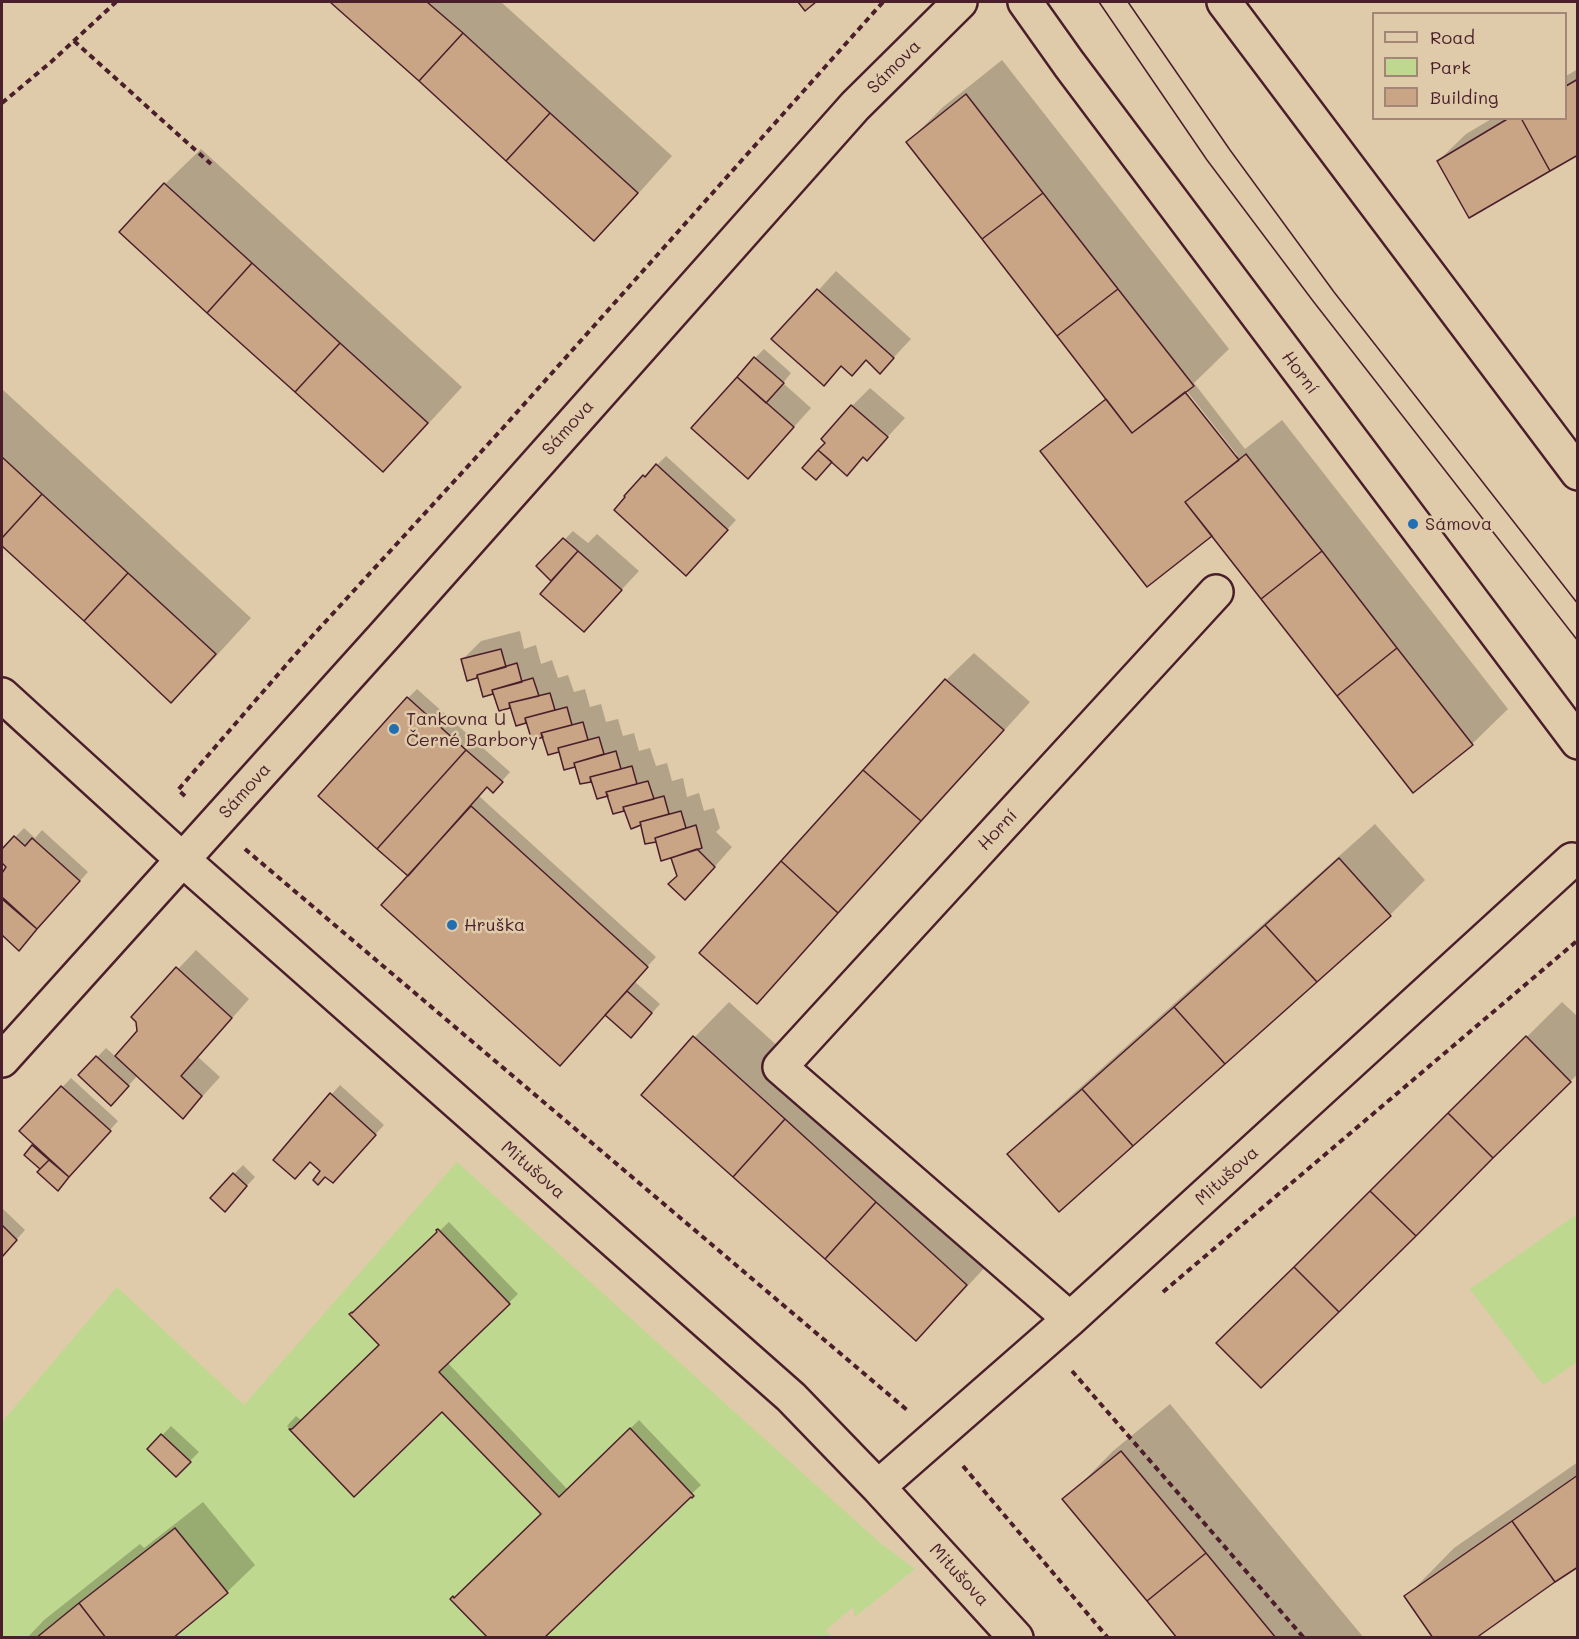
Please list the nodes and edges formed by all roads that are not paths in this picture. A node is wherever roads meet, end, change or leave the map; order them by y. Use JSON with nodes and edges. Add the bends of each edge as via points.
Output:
{"nodes":[{"id":1,"x":960,"y":2,"type":"edge"},
{"id":2,"x":1024,"y":2,"type":"edge"},
{"id":3,"x":1224,"y":2,"type":"edge"},
{"id":4,"x":1578,"y":473,"type":"edge"},
{"id":5,"x":1216,"y":592,"type":"dead end"},
{"id":6,"x":2,"y":695,"type":"edge"},
{"id":7,"x":1578,"y":742,"type":"edge"},
{"id":8,"x":183,"y":860,"type":"junction"},
{"id":9,"x":1572,"y":860,"type":"dead end"},
{"id":10,"x":2,"y":1060,"type":"edge"},
{"id":11,"x":1070,"y":1319,"type":"junction"},
{"id":12,"x":878,"y":1487,"type":"junction"},
{"id":13,"x":1016,"y":1638,"type":"edge"}],
"edges":[{"from":1,"to":8,"type":"street","name":"Sámova","via":[[855,106]]},
{"from":2,"to":7,"type":"street","name":"Horní"},
{"from":3,"to":4,"type":"street"},
{"from":5,"to":11,"type":"street","name":"Horní","via":[[780,1067]]},
{"from":6,"to":8,"type":"street"},
{"from":8,"to":10,"type":"street","name":"Sámova"},
{"from":8,"to":12,"type":"street","name":"Mitušova","via":[[791,1397]]},
{"from":9,"to":11,"type":"street","name":"Mitušova"},
{"from":11,"to":12,"type":"street","name":"Mitušova"},
{"from":12,"to":13,"type":"street","name":"Mitušova"}]}
